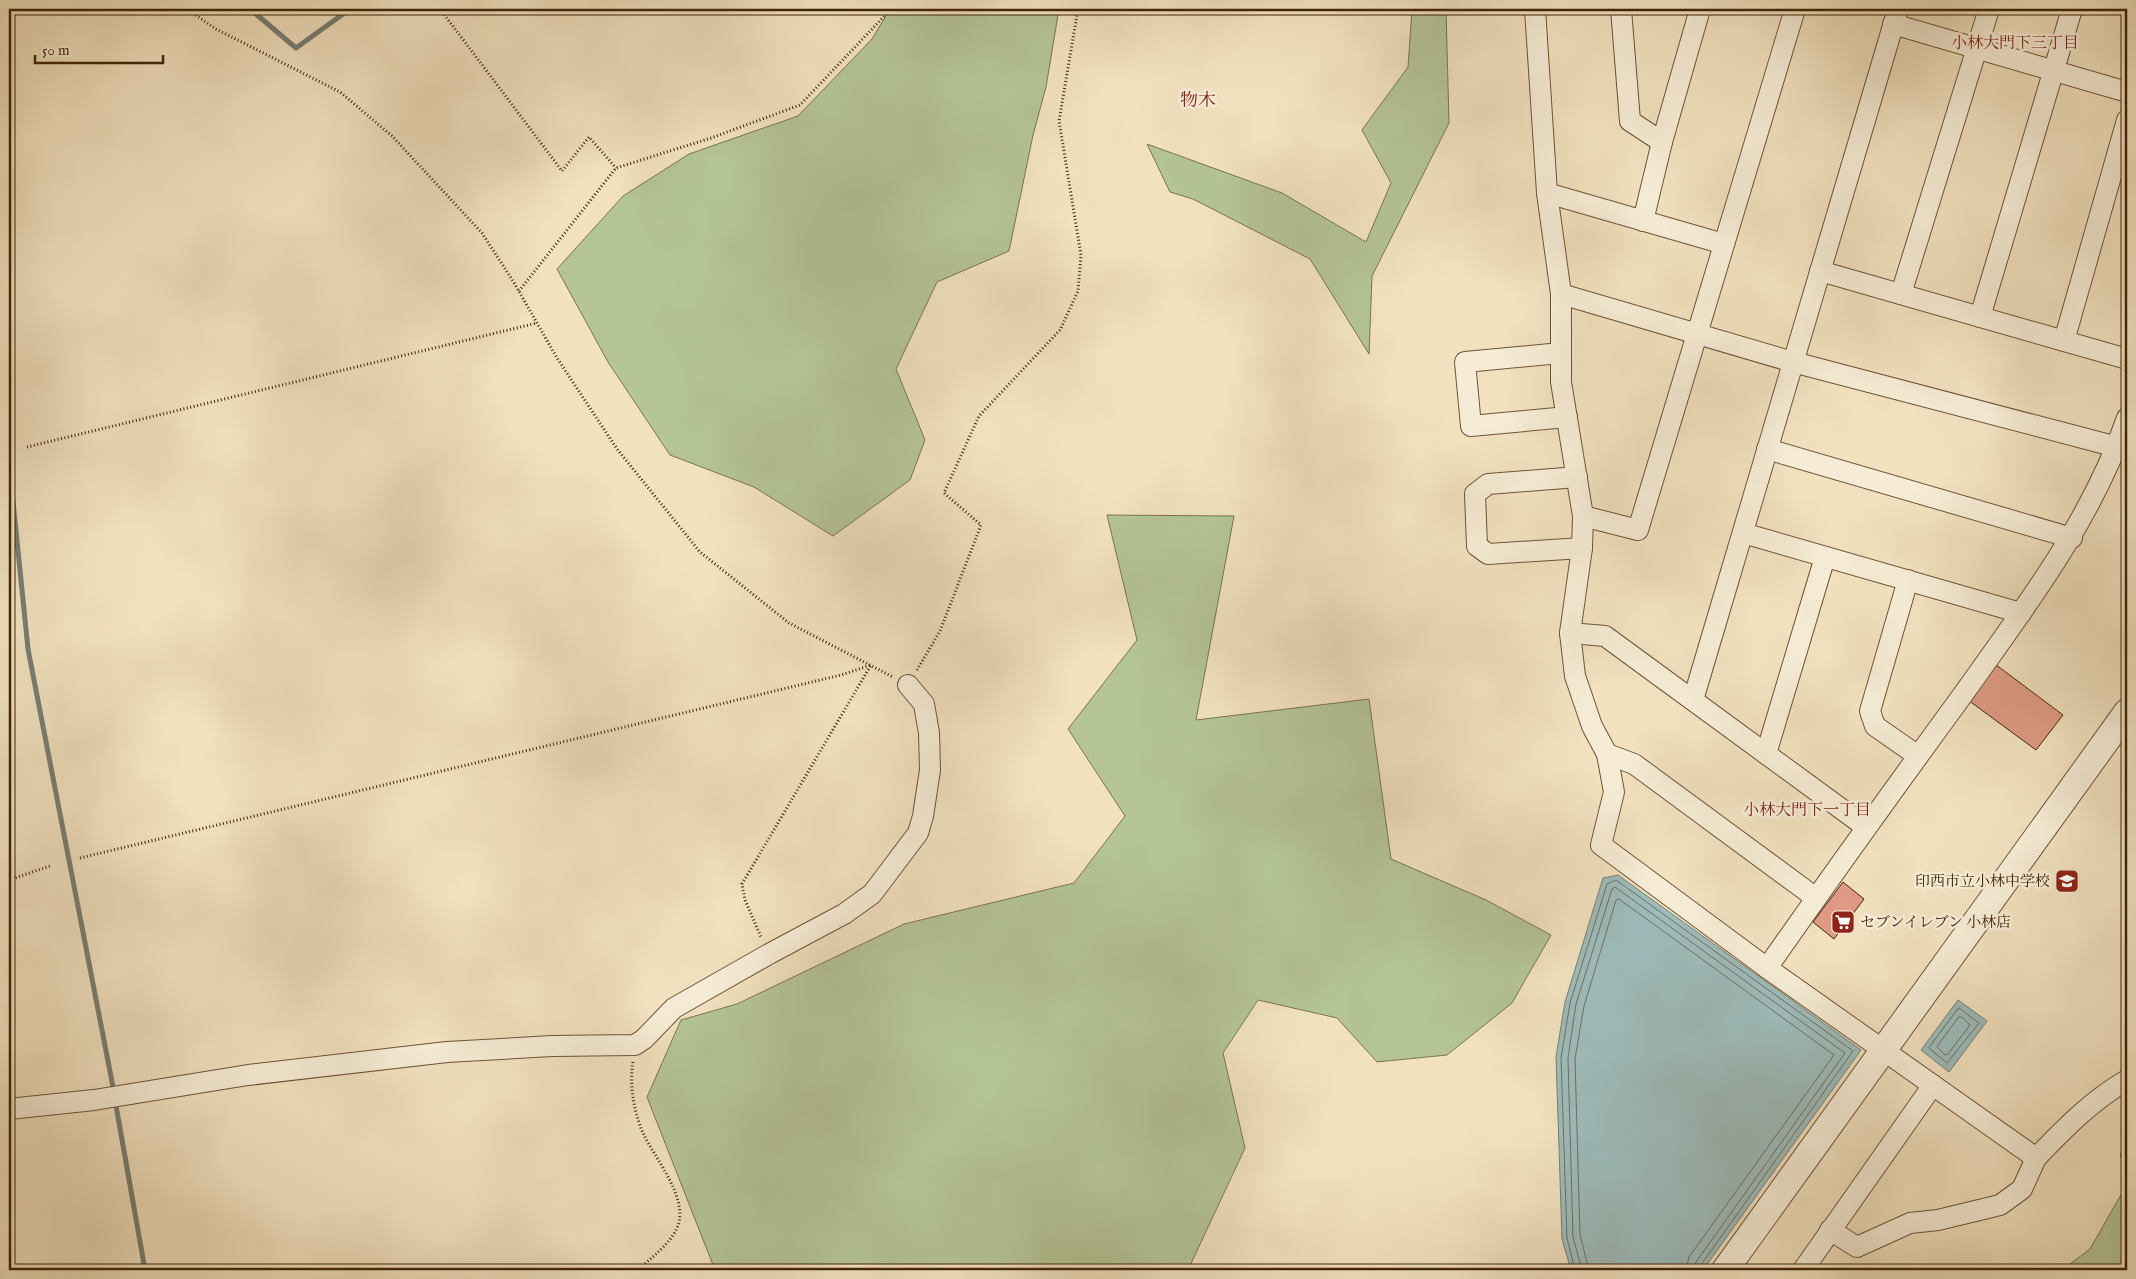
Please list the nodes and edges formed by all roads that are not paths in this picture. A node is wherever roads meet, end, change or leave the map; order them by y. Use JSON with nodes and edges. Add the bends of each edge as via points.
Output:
{"nodes":[{"id":1,"x":1535,"y":9,"type":"edge"},
{"id":2,"x":1621,"y":9,"type":"edge"},
{"id":3,"x":1700,"y":9,"type":"edge"},
{"id":4,"x":1794,"y":9,"type":"edge"},
{"id":5,"x":1989,"y":9,"type":"edge"},
{"id":6,"x":2072,"y":9,"type":"edge"},
{"id":7,"x":1895,"y":16,"type":"edge"},
{"id":8,"x":1976,"y":48,"type":"junction"},
{"id":9,"x":2054,"y":71,"type":"junction"},
{"id":10,"x":2127,"y":92,"type":"edge"},
{"id":11,"x":2127,"y":120,"type":"edge"},
{"id":12,"x":1662,"y":142,"type":"junction"},
{"id":13,"x":1547,"y":193,"type":"junction"},
{"id":14,"x":1643,"y":220,"type":"junction"},
{"id":15,"x":1724,"y":244,"type":"junction"},
{"id":16,"x":1820,"y":271,"type":"junction"},
{"id":17,"x":1560,"y":294,"type":"junction"},
{"id":18,"x":1901,"y":294,"type":"junction"},
{"id":19,"x":1980,"y":317,"type":"junction"},
{"id":20,"x":1697,"y":334,"type":"junction"},
{"id":21,"x":2064,"y":341,"type":"junction"},
{"id":22,"x":1561,"y":353,"type":"junction"},
{"id":23,"x":2127,"y":359,"type":"edge"},
{"id":24,"x":1793,"y":362,"type":"junction"},
{"id":25,"x":1567,"y":417,"type":"junction"},
{"id":26,"x":2127,"y":418,"type":"edge"},
{"id":27,"x":1767,"y":449,"type":"junction"},
{"id":28,"x":2122,"y":449,"type":"edge"},
{"id":29,"x":1577,"y":477,"type":"junction"},
{"id":30,"x":1583,"y":516,"type":"junction"},
{"id":31,"x":1742,"y":533,"type":"junction"},
{"id":32,"x":2072,"y":538,"type":"junction"},
{"id":33,"x":1582,"y":548,"type":"junction"},
{"id":34,"x":1825,"y":557,"type":"junction"},
{"id":35,"x":1908,"y":580,"type":"junction"},
{"id":36,"x":2021,"y":613,"type":"junction"},
{"id":37,"x":1570,"y":633,"type":"junction"},
{"id":38,"x":908,"y":685,"type":"road end"},
{"id":39,"x":1693,"y":700,"type":"junction"},
{"id":40,"x":2127,"y":712,"type":"edge"},
{"id":41,"x":1607,"y":754,"type":"junction"},
{"id":42,"x":1766,"y":754,"type":"junction"},
{"id":43,"x":1918,"y":756,"type":"junction"},
{"id":44,"x":1866,"y":827,"type":"junction"},
{"id":45,"x":1816,"y":898,"type":"junction"},
{"id":46,"x":1767,"y":968,"type":"junction"},
{"id":47,"x":1885,"y":1050,"type":"junction"},
{"id":48,"x":2127,"y":1080,"type":"edge"},
{"id":49,"x":1933,"y":1085,"type":"junction"},
{"id":50,"x":9,"y":1108,"type":"edge"},
{"id":51,"x":2036,"y":1158,"type":"junction"},
{"id":52,"x":1830,"y":1230,"type":"junction"},
{"id":53,"x":1725,"y":1270,"type":"edge"},
{"id":54,"x":1803,"y":1270,"type":"edge"}],
"edges":[{"from":1,"to":13,"type":"street"},
{"from":2,"to":12,"type":"street","via":[[1630,121]]},
{"from":3,"to":12,"type":"street"},
{"from":4,"to":15,"type":"street"},
{"from":5,"to":8,"type":"street"},
{"from":6,"to":9,"type":"street"},
{"from":7,"to":8,"type":"street"},
{"from":7,"to":16,"type":"street"},
{"from":8,"to":9,"type":"street"},
{"from":8,"to":18,"type":"street"},
{"from":9,"to":10,"type":"street"},
{"from":9,"to":19,"type":"street"},
{"from":11,"to":21,"type":"street"},
{"from":12,"to":14,"type":"street"},
{"from":13,"to":14,"type":"street"},
{"from":13,"to":17,"type":"street"},
{"from":14,"to":15,"type":"street"},
{"from":15,"to":20,"type":"street"},
{"from":16,"to":18,"type":"street"},
{"from":16,"to":24,"type":"street"},
{"from":17,"to":20,"type":"street"},
{"from":17,"to":22,"type":"street"},
{"from":18,"to":19,"type":"street"},
{"from":19,"to":21,"type":"street"},
{"from":20,"to":24,"type":"street"},
{"from":20,"to":30,"type":"street","via":[[1638,530]]},
{"from":21,"to":23,"type":"street"},
{"from":22,"to":25,"type":"street"},
{"from":22,"to":25,"type":"street","via":[[1465,362],[1470,417],[1471,426]]},
{"from":24,"to":27,"type":"street"},
{"from":24,"to":28,"type":"street"},
{"from":25,"to":29,"type":"street"},
{"from":26,"to":28,"type":"street"},
{"from":27,"to":31,"type":"street"},
{"from":27,"to":32,"type":"street"},
{"from":28,"to":32,"type":"street"},
{"from":29,"to":30,"type":"street"},
{"from":29,"to":33,"type":"street","via":[[1488,484],[1475,494],[1477,546],[1488,554]]},
{"from":30,"to":33,"type":"street"},
{"from":31,"to":34,"type":"street"},
{"from":31,"to":39,"type":"street"},
{"from":32,"to":36,"type":"street"},
{"from":33,"to":37,"type":"street"},
{"from":34,"to":35,"type":"street"},
{"from":34,"to":42,"type":"street"},
{"from":35,"to":36,"type":"street"},
{"from":35,"to":43,"type":"street","via":[[1870,711],[1875,726]]},
{"from":36,"to":43,"type":"street"},
{"from":37,"to":39,"type":"street","via":[[1605,636]]},
{"from":37,"to":41,"type":"street","via":[[1575,676],[1592,726]]},
{"from":38,"to":50,"type":"street","via":[[924,704],[929,733],[930,770],[923,816],[918,833],[872,894],[844,914],[674,1008],[635,1045],[447,1052],[248,1075],[94,1100]]},
{"from":39,"to":42,"type":"street"},
{"from":40,"to":47,"type":"street"},
{"from":41,"to":45,"type":"street","via":[[1634,764]]},
{"from":41,"to":46,"type":"street","via":[[1614,792],[1602,845]]},
{"from":42,"to":44,"type":"street"},
{"from":43,"to":44,"type":"street"},
{"from":44,"to":45,"type":"street"},
{"from":45,"to":46,"type":"street"},
{"from":46,"to":47,"type":"street"},
{"from":47,"to":49,"type":"street"},
{"from":47,"to":53,"type":"street"},
{"from":48,"to":51,"type":"street","via":[[2107,1091],[2075,1118]]},
{"from":49,"to":51,"type":"street"},
{"from":49,"to":52,"type":"street"},
{"from":51,"to":52,"type":"street","via":[[2022,1189],[2000,1205],[1938,1220],[1910,1223],[1857,1247]]},
{"from":52,"to":54,"type":"street"}]}
